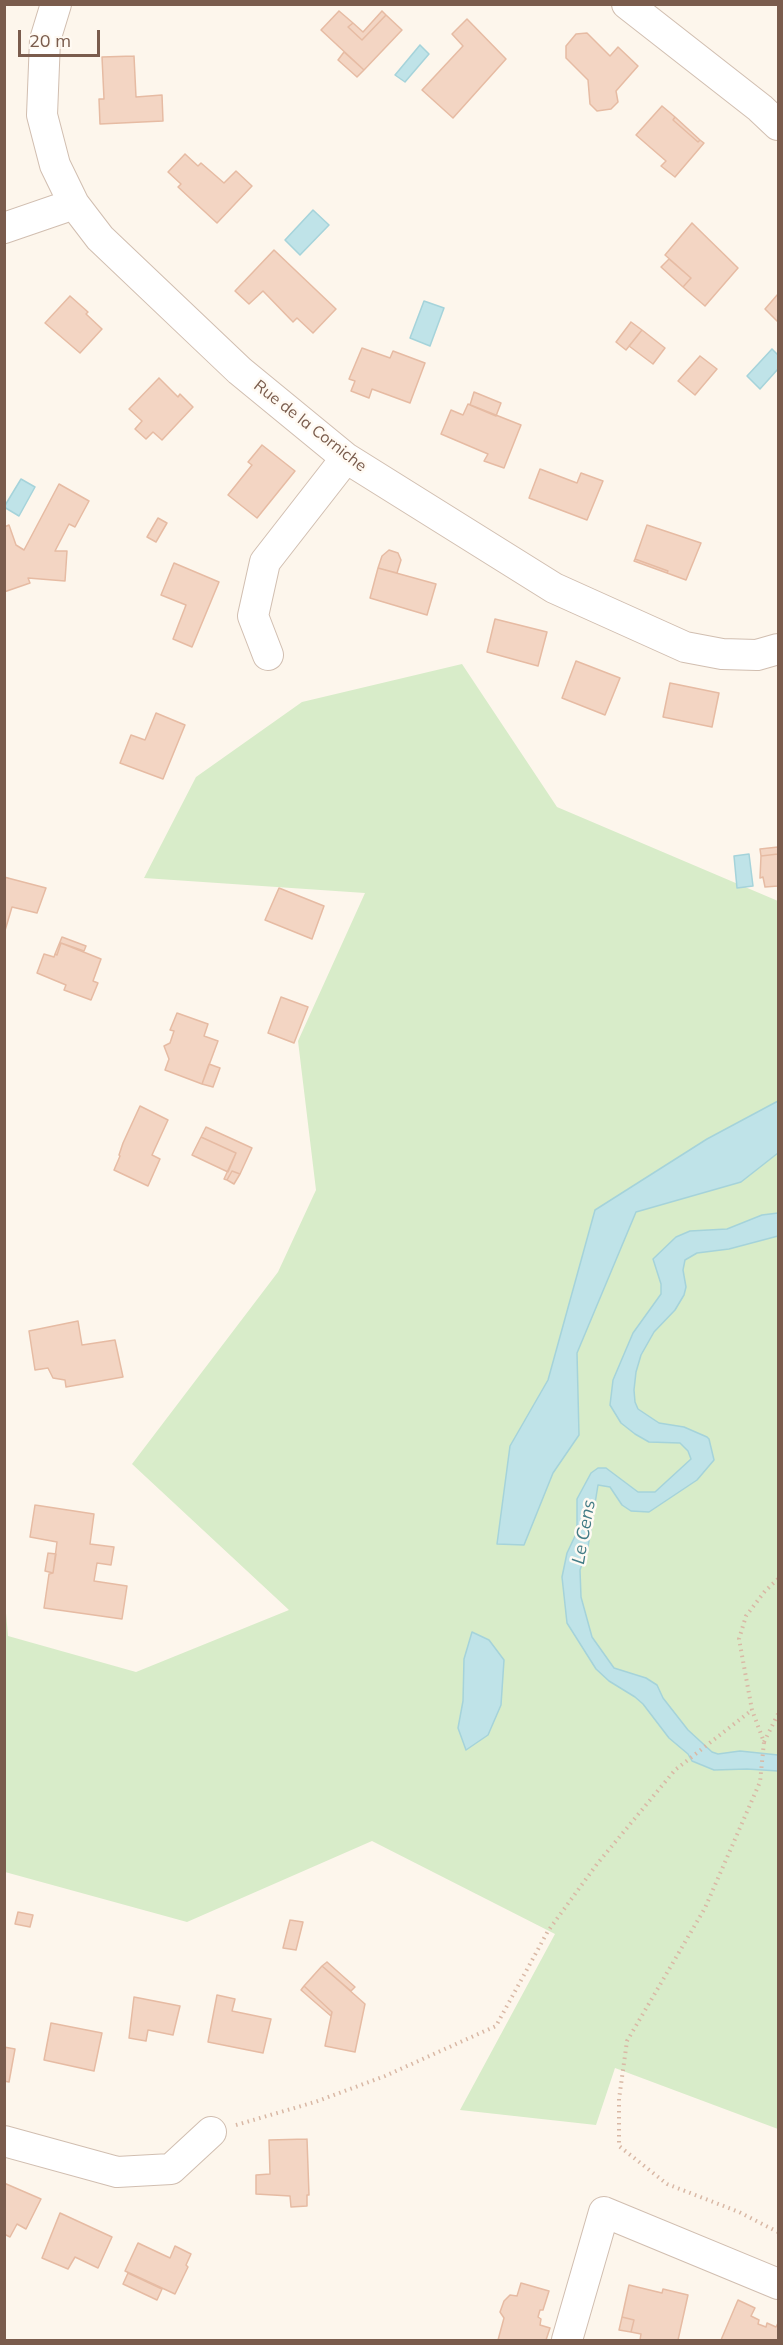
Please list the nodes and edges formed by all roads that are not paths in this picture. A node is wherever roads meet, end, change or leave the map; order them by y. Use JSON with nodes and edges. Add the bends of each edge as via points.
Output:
{"nodes":[{"id":1,"x":56,"y":4,"type":"edge"},
{"id":2,"x":627,"y":4,"type":"edge"},
{"id":3,"x":778,"y":125,"type":"edge"},
{"id":4,"x":74,"y":204,"type":"junction"},
{"id":5,"x":4,"y":228,"type":"edge"},
{"id":6,"x":346,"y":458,"type":"junction"},
{"id":7,"x":778,"y":649,"type":"edge"},
{"id":8,"x":268,"y":655,"type":"dead end"},
{"id":9,"x":211,"y":2132,"type":"road end"},
{"id":10,"x":4,"y":2141,"type":"edge"},
{"id":11,"x":778,"y":2284,"type":"edge"},
{"id":12,"x":567,"y":2340,"type":"edge"}],
"edges":[{"from":1,"to":4,"type":"street","name":"Rue de la Corniche","via":[[45,40],[42,115],[55,165]]},
{"from":2,"to":3,"type":"street"},
{"from":4,"to":5,"type":"street"},
{"from":4,"to":6,"type":"street","name":"Rue de la Corniche","via":[[100,238],[240,371]]},
{"from":6,"to":7,"type":"street","name":"Rue de la Corniche","via":[[554,588],[653,634],[686,647],[722,654],[757,655]]},
{"from":6,"to":8,"type":"street","via":[[265,562],[253,616]]},
{"from":9,"to":10,"type":"street","via":[[171,2169],[117,2172]]},
{"from":11,"to":12,"type":"street","via":[[604,2211]]}]}
